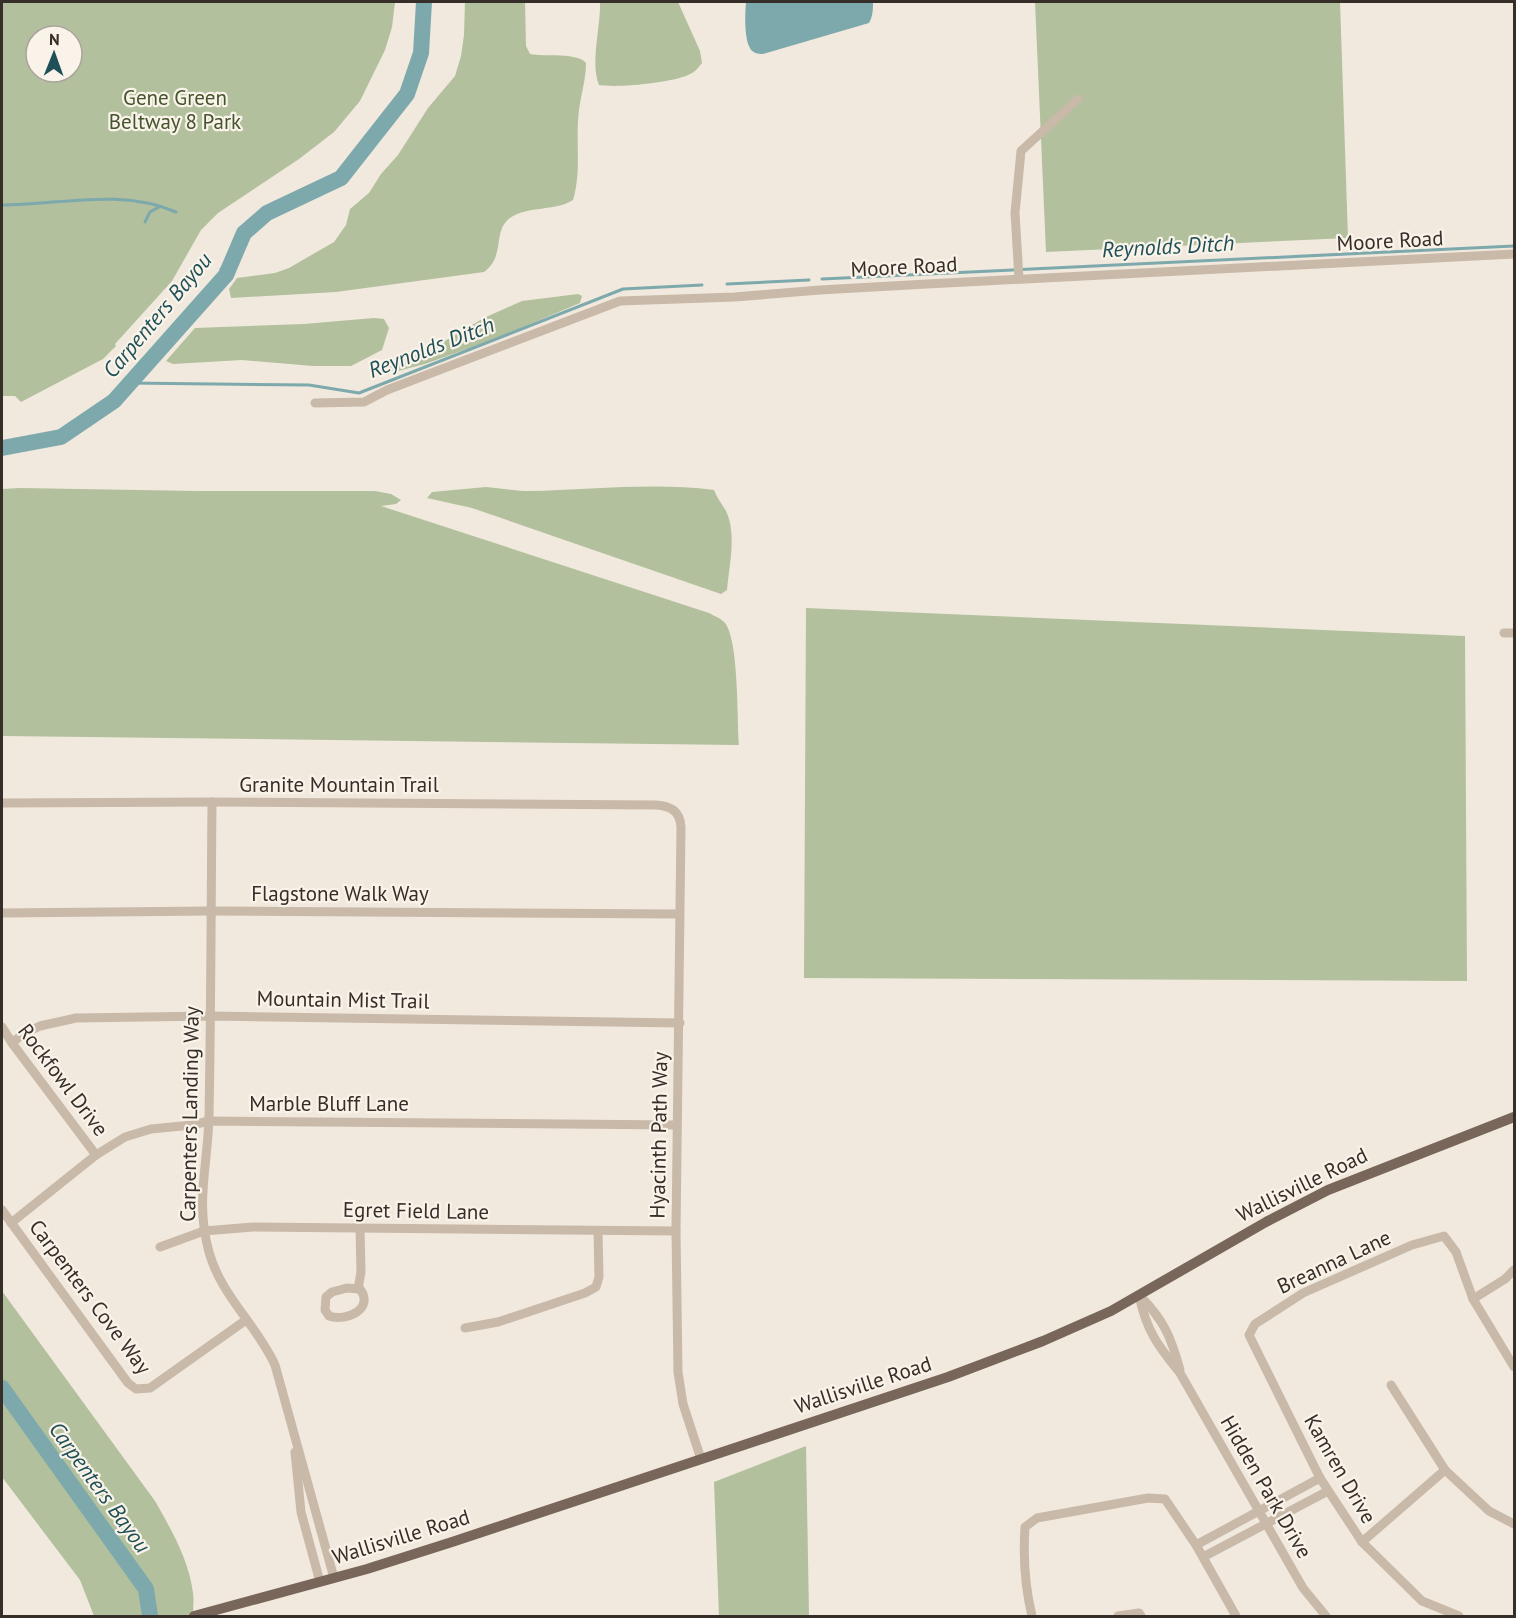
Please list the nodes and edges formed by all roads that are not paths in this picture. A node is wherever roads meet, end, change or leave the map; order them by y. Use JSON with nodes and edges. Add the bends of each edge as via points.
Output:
{"nodes":[{"id":1,"x":1078,"y":99,"type":"dead end"},
{"id":2,"x":1515,"y":254,"type":"edge"},
{"id":3,"x":1019,"y":279,"type":"junction"},
{"id":4,"x":315,"y":404,"type":"dead end"},
{"id":5,"x":1504,"y":633,"type":"dead end"},
{"id":6,"x":1515,"y":633,"type":"edge"},
{"id":7,"x":212,"y":802,"type":"junction"},
{"id":8,"x":2,"y":803,"type":"edge"},
{"id":9,"x":675,"y":811,"type":"joint"},
{"id":10,"x":212,"y":911,"type":"junction"},
{"id":11,"x":2,"y":913,"type":"edge"},
{"id":12,"x":679,"y":914,"type":"junction"},
{"id":13,"x":211,"y":1016,"type":"junction"},
{"id":14,"x":680,"y":1023,"type":"junction"},
{"id":15,"x":2,"y":1027,"type":"edge"},
{"id":16,"x":12,"y":1043,"type":"junction"},
{"id":17,"x":1515,"y":1117,"type":"edge"},
{"id":18,"x":209,"y":1121,"type":"junction"},
{"id":19,"x":677,"y":1125,"type":"junction"},
{"id":20,"x":96,"y":1155,"type":"junction"},
{"id":21,"x":2,"y":1210,"type":"edge"},
{"id":22,"x":11,"y":1223,"type":"junction"},
{"id":23,"x":360,"y":1228,"type":"junction"},
{"id":24,"x":204,"y":1231,"type":"junction"},
{"id":25,"x":598,"y":1231,"type":"junction"},
{"id":26,"x":676,"y":1231,"type":"junction"},
{"id":27,"x":160,"y":1247,"type":"dead end"},
{"id":28,"x":1515,"y":1270,"type":"edge"},
{"id":29,"x":358,"y":1289,"type":"junction"},
{"id":30,"x":1139,"y":1295,"type":"junction"},
{"id":31,"x":1473,"y":1299,"type":"junction"},
{"id":32,"x":246,"y":1320,"type":"junction"},
{"id":33,"x":465,"y":1328,"type":"dead end"},
{"id":34,"x":1249,"y":1335,"type":"joint"},
{"id":35,"x":1515,"y":1367,"type":"edge"},
{"id":36,"x":1180,"y":1373,"type":"junction"},
{"id":37,"x":1391,"y":1385,"type":"dead end"},
{"id":38,"x":295,"y":1441,"type":"junction"},
{"id":39,"x":701,"y":1459,"type":"junction"},
{"id":40,"x":1445,"y":1470,"type":"junction"},
{"id":41,"x":1320,"y":1478,"type":"junction"},
{"id":42,"x":1328,"y":1491,"type":"junction"},
{"id":43,"x":1258,"y":1510,"type":"junction"},
{"id":44,"x":1266,"y":1524,"type":"junction"},
{"id":45,"x":1515,"y":1524,"type":"edge"},
{"id":46,"x":1362,"y":1542,"type":"junction"},
{"id":47,"x":1196,"y":1545,"type":"junction"},
{"id":48,"x":1203,"y":1557,"type":"junction"},
{"id":49,"x":334,"y":1578,"type":"junction"},
{"id":50,"x":320,"y":1582,"type":"junction"},
{"id":51,"x":1140,"y":1615,"type":"edge"},
{"id":52,"x":194,"y":1617,"type":"edge"},
{"id":53,"x":1032,"y":1617,"type":"edge"},
{"id":54,"x":1118,"y":1617,"type":"edge"},
{"id":55,"x":1236,"y":1617,"type":"edge"},
{"id":56,"x":1326,"y":1617,"type":"edge"},
{"id":57,"x":1459,"y":1617,"type":"edge"}],
"edges":[{"from":1,"to":3,"type":"street","via":[[1021,151],[1015,213]]},
{"from":2,"to":3,"type":"street","name":"Moore Road"},
{"from":3,"to":4,"type":"street","name":"Moore Road","via":[[620,301],[364,402]]},
{"from":5,"to":6,"type":"street"},
{"from":7,"to":8,"type":"street","name":"Granite Mountain Trail"},
{"from":7,"to":9,"type":"street","name":"Granite Mountain Trail","via":[[657,805]]},
{"from":7,"to":10,"type":"street","name":"Carpenters Landing Way"},
{"from":9,"to":12,"type":"street","name":"Hyacinth Path Way","via":[[681,827]]},
{"from":10,"to":11,"type":"street","name":"Flagstone Walk Way"},
{"from":10,"to":12,"type":"street","name":"Flagstone Walk Way"},
{"from":10,"to":13,"type":"street","name":"Carpenters Landing Way"},
{"from":12,"to":14,"type":"street","name":"Hyacinth Path Way"},
{"from":13,"to":14,"type":"street","name":"Mountain Mist Trail"},
{"from":13,"to":16,"type":"street","name":"Mountain Mist Trail","via":[[68,1019],[40,1026]]},
{"from":13,"to":18,"type":"street","name":"Carpenters Landing Way"},
{"from":14,"to":19,"type":"street","name":"Hyacinth Path Way"},
{"from":15,"to":16,"type":"street","name":"Rockfowl Drive"},
{"from":16,"to":20,"type":"street","name":"Rockfowl Drive"},
{"from":17,"to":30,"type":"main road","name":"Wallisville Road","via":[[1328,1190]]},
{"from":18,"to":19,"type":"street","name":"Marble Bluff Lane"},
{"from":18,"to":20,"type":"street","name":"Marble Bluff Lane","via":[[125,1137]]},
{"from":18,"to":24,"type":"street","name":"Carpenters Landing Way","via":[[201,1194]]},
{"from":19,"to":26,"type":"street","name":"Hyacinth Path Way"},
{"from":20,"to":22,"type":"street","name":"Marble Bluff Lane"},
{"from":21,"to":22,"type":"street","name":"Carpenters Cove Way"},
{"from":22,"to":32,"type":"street","name":"Carpenters Cove Way","via":[[136,1389],[150,1388]]},
{"from":23,"to":24,"type":"street","name":"Egret Field Lane","via":[[253,1227]]},
{"from":23,"to":25,"type":"street","name":"Egret Field Lane"},
{"from":23,"to":29,"type":"street"},
{"from":24,"to":27,"type":"street","name":"Egret Field Lane"},
{"from":24,"to":32,"type":"street","name":"Carpenters Landing Way","via":[[219,1278]]},
{"from":25,"to":26,"type":"street","name":"Egret Field Lane"},
{"from":25,"to":33,"type":"street","via":[[596,1287],[498,1322]]},
{"from":26,"to":39,"type":"street","name":"Hyacinth Path Way","via":[[678,1372],[683,1404]]},
{"from":28,"to":31,"type":"street"},
{"from":29,"to":29,"type":"street","via":[[365,1300],[361,1310],[336,1318],[327,1314],[324,1306],[328,1295],[351,1287]]},
{"from":30,"to":36,"type":"street","name":"Hidden Park Drive","via":[[1144,1318],[1159,1348]]},
{"from":30,"to":36,"type":"street","name":"Hidden Park Drive","via":[[1156,1312],[1172,1341]]},
{"from":30,"to":39,"type":"main road","name":"Wallisville Road","via":[[1043,1341],[948,1377]]},
{"from":31,"to":34,"type":"street","name":"Breanna Lane","via":[[1456,1251],[1444,1236],[1412,1245],[1303,1293],[1255,1324]]},
{"from":31,"to":35,"type":"street"},
{"from":32,"to":38,"type":"street","name":"Carpenters Landing Way","via":[[275,1365]]},
{"from":34,"to":41,"type":"street","name":"Kamren Drive"},
{"from":36,"to":43,"type":"street","name":"Hidden Park Drive"},
{"from":37,"to":40,"type":"street"},
{"from":38,"to":49,"type":"street","name":"Carpenters Landing Way"},
{"from":38,"to":50,"type":"street","name":"Carpenters Landing Way","via":[[301,1512]]},
{"from":39,"to":49,"type":"main road","name":"Wallisville Road"},
{"from":40,"to":45,"type":"street","via":[[1489,1511]]},
{"from":40,"to":46,"type":"street"},
{"from":41,"to":42,"type":"street","name":"Kamren Drive"},
{"from":41,"to":43,"type":"street"},
{"from":42,"to":44,"type":"street"},
{"from":42,"to":46,"type":"street","name":"Kamren Drive"},
{"from":43,"to":44,"type":"street","name":"Hidden Park Drive"},
{"from":43,"to":47,"type":"street"},
{"from":44,"to":48,"type":"street"},
{"from":44,"to":56,"type":"street","name":"Hidden Park Drive","via":[[1303,1588]]},
{"from":46,"to":57,"type":"street","name":"Kamren Drive","via":[[1422,1601]]},
{"from":47,"to":48,"type":"street"},
{"from":47,"to":53,"type":"street","via":[[1165,1499],[1148,1498],[1037,1518],[1025,1527],[1026,1594]]},
{"from":48,"to":55,"type":"street"},
{"from":49,"to":50,"type":"main road","name":"Wallisville Road"},
{"from":50,"to":52,"type":"main road","name":"Wallisville Road"},
{"from":51,"to":54,"type":"street"}]}
